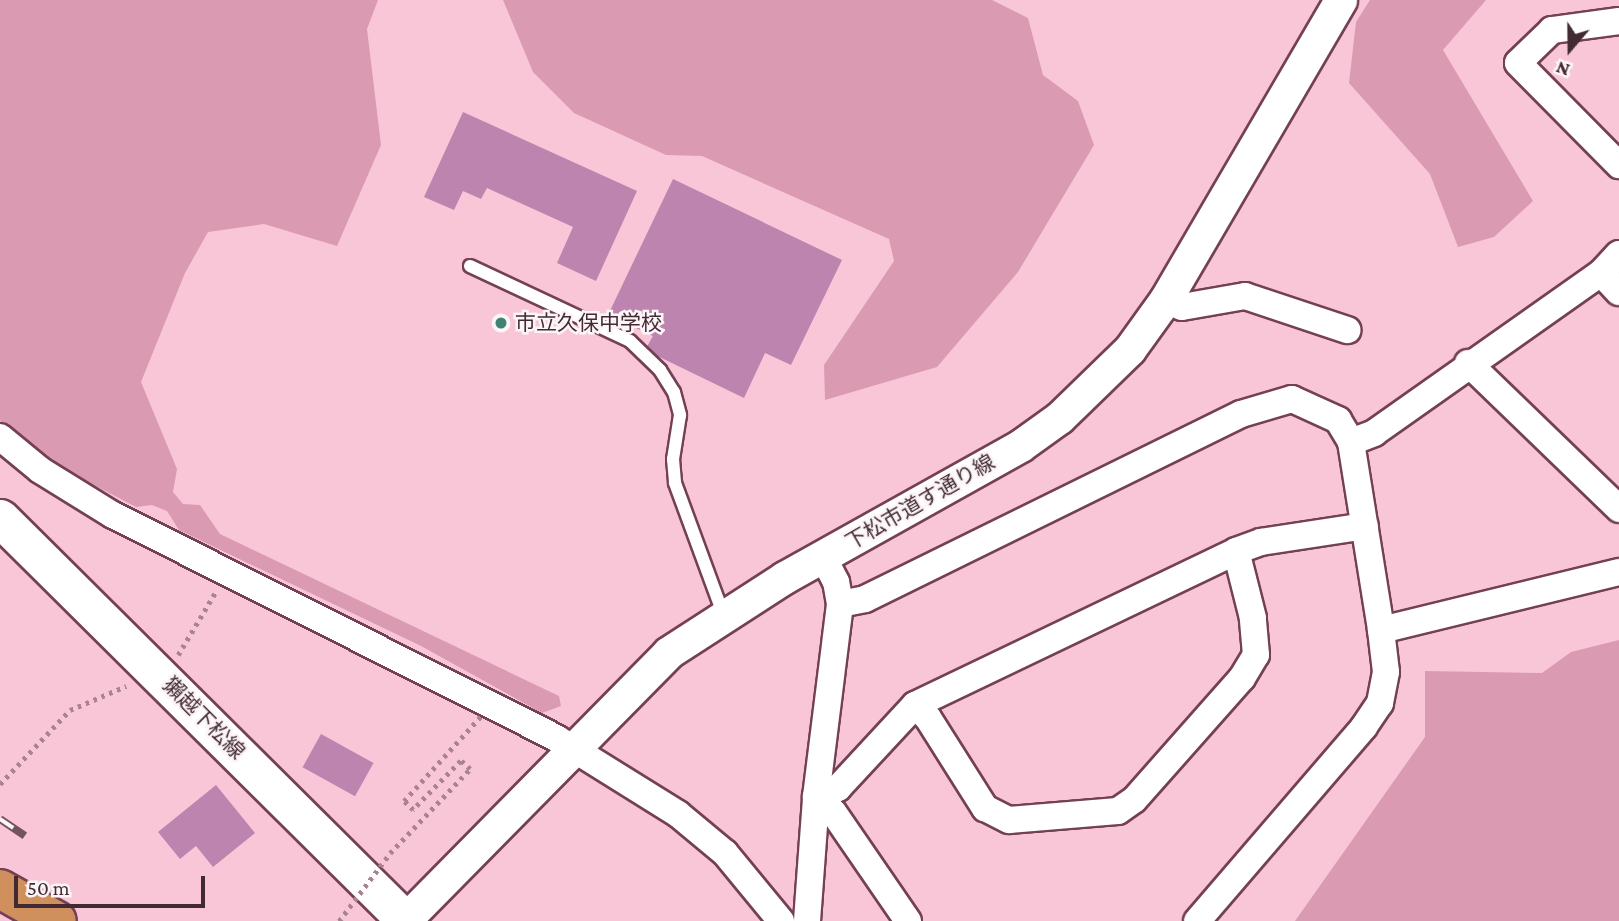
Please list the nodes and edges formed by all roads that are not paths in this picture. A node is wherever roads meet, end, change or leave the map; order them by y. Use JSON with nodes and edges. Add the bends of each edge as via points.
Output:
{"nodes":[{"id":1,"x":1340,"y":0,"type":"edge"},
{"id":2,"x":1619,"y":21,"type":"edge"},
{"id":3,"x":1619,"y":165,"type":"edge"},
{"id":4,"x":1619,"y":254,"type":"edge"},
{"id":5,"x":470,"y":266,"type":"dead end"},
{"id":6,"x":1610,"y":282,"type":"edge"},
{"id":7,"x":1166,"y":300,"type":"junction"},
{"id":8,"x":1347,"y":330,"type":"dead end"},
{"id":9,"x":1468,"y":363,"type":"junction"},
{"id":10,"x":0,"y":437,"type":"edge"},
{"id":11,"x":1351,"y":442,"type":"junction"},
{"id":12,"x":1619,"y":509,"type":"edge"},
{"id":13,"x":0,"y":518,"type":"edge"},
{"id":14,"x":1365,"y":526,"type":"junction"},
{"id":15,"x":1236,"y":551,"type":"junction"},
{"id":16,"x":823,"y":557,"type":"junction"},
{"id":17,"x":1619,"y":572,"type":"edge"},
{"id":18,"x":840,"y":604,"type":"junction"},
{"id":19,"x":724,"y":616,"type":"junction"},
{"id":20,"x":1381,"y":630,"type":"junction"},
{"id":21,"x":915,"y":705,"type":"junction"},
{"id":22,"x":572,"y":748,"type":"junction"},
{"id":23,"x":816,"y":797,"type":"junction"},
{"id":24,"x":0,"y":889,"type":"edge"},
{"id":25,"x":57,"y":921,"type":"edge"},
{"id":26,"x":405,"y":921,"type":"edge"},
{"id":27,"x":781,"y":921,"type":"edge"},
{"id":28,"x":807,"y":921,"type":"edge"},
{"id":29,"x":908,"y":921,"type":"edge"},
{"id":30,"x":1197,"y":921,"type":"edge"}],
"edges":[{"from":1,"to":7,"type":"street","name":"下松市道す通り線"},
{"from":2,"to":3,"type":"street","via":[[1552,30],[1518,63]]},
{"from":4,"to":6,"type":"street"},
{"from":5,"to":19,"type":"lane","via":[[630,341],[660,370],[674,392],[680,415],[673,459],[675,483]]},
{"from":6,"to":9,"type":"street"},
{"from":7,"to":8,"type":"street","via":[[1182,307],[1245,296]]},
{"from":7,"to":16,"type":"street","name":"下松市道す通り線","via":[[1130,350],[1060,418],[1021,446]]},
{"from":9,"to":11,"type":"street","via":[[1374,433]]},
{"from":9,"to":12,"type":"street"},
{"from":10,"to":22,"type":"street","via":[[40,470],[113,515]]},
{"from":11,"to":14,"type":"street"},
{"from":11,"to":18,"type":"street","via":[[1338,420],[1292,399],[1241,414],[865,599]]},
{"from":13,"to":26,"type":"main road","name":"獺越下松線"},
{"from":14,"to":15,"type":"street","via":[[1261,542]]},
{"from":14,"to":20,"type":"street"},
{"from":15,"to":21,"type":"street"},
{"from":15,"to":21,"type":"street","via":[[1253,618],[1256,655],[1134,800],[1118,811],[1009,820],[985,808]]},
{"from":16,"to":18,"type":"street","via":[[836,582]]},
{"from":16,"to":19,"type":"street","name":"下松市道す通り線"},
{"from":17,"to":20,"type":"street"},
{"from":18,"to":23,"type":"street"},
{"from":19,"to":22,"type":"street","name":"下松市道す通り線","via":[[669,653]]},
{"from":20,"to":30,"type":"street","via":[[1386,672],[1380,703]]},
{"from":21,"to":23,"type":"street","via":[[838,788]]},
{"from":22,"to":26,"type":"street","name":"下松市道す通り線"},
{"from":22,"to":27,"type":"street","via":[[678,814],[725,853]]},
{"from":23,"to":28,"type":"street"},
{"from":23,"to":29,"type":"street","via":[[834,813]]},
{"from":24,"to":25,"type":"highway"}]}
